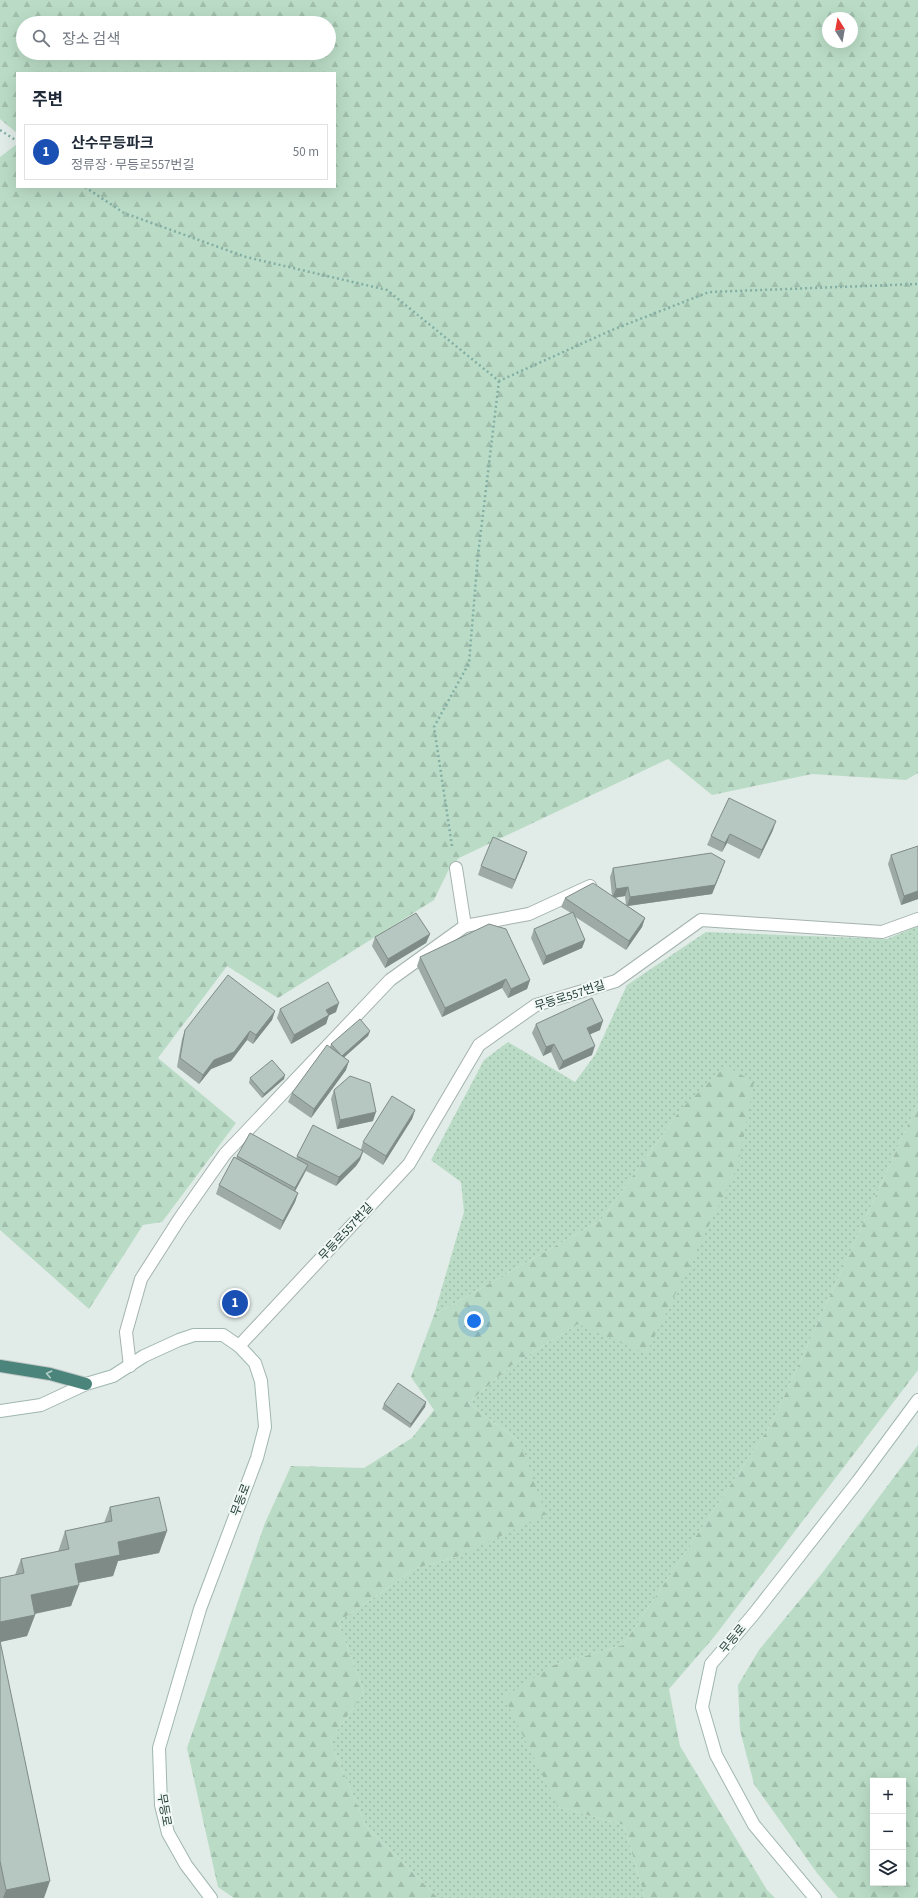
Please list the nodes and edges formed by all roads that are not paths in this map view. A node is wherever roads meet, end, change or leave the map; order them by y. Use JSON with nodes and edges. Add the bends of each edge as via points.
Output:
{"nodes":[{"id":1,"x":456,"y":868,"type":"road end"},
{"id":2,"x":590,"y":886,"type":"edge"},
{"id":3,"x":918,"y":919,"type":"edge"},
{"id":4,"x":465,"y":926,"type":"junction"},
{"id":5,"x":239,"y":1346,"type":"junction"},
{"id":6,"x":0,"y":1366,"type":"edge"},
{"id":7,"x":130,"y":1366,"type":"junction"},
{"id":8,"x":86,"y":1384,"type":"junction"},
{"id":9,"x":918,"y":1400,"type":"edge"},
{"id":10,"x":0,"y":1411,"type":"edge"},
{"id":11,"x":210,"y":1898,"type":"edge"},
{"id":12,"x":815,"y":1898,"type":"edge"}],
"edges":[{"from":1,"to":4,"type":"main road"},
{"from":2,"to":4,"type":"main road","via":[[529,914]]},
{"from":3,"to":5,"type":"main road","name":"무등로557번길","via":[[882,932],[701,920],[616,981],[536,1005],[479,1045],[409,1164]]},
{"from":4,"to":7,"type":"main road","via":[[390,980],[225,1154],[141,1280],[126,1332]]},
{"from":5,"to":7,"type":"main road","name":"무등로","via":[[223,1335],[194,1336],[144,1356]]},
{"from":5,"to":11,"type":"main road","name":"무등로","via":[[255,1363],[261,1381],[265,1427],[200,1609],[159,1748],[161,1805],[168,1833],[186,1865]]},
{"from":8,"to":6,"type":"highway","one_way":true,"via":[[50,1374]]},
{"from":7,"to":8,"type":"main road","name":"무등로","via":[[113,1376]]},
{"from":8,"to":10,"type":"main road","name":"무등로","via":[[41,1405]]},
{"from":9,"to":12,"type":"main road","name":"무등로","via":[[753,1615],[711,1664],[702,1707],[716,1755],[754,1825]]}]}
